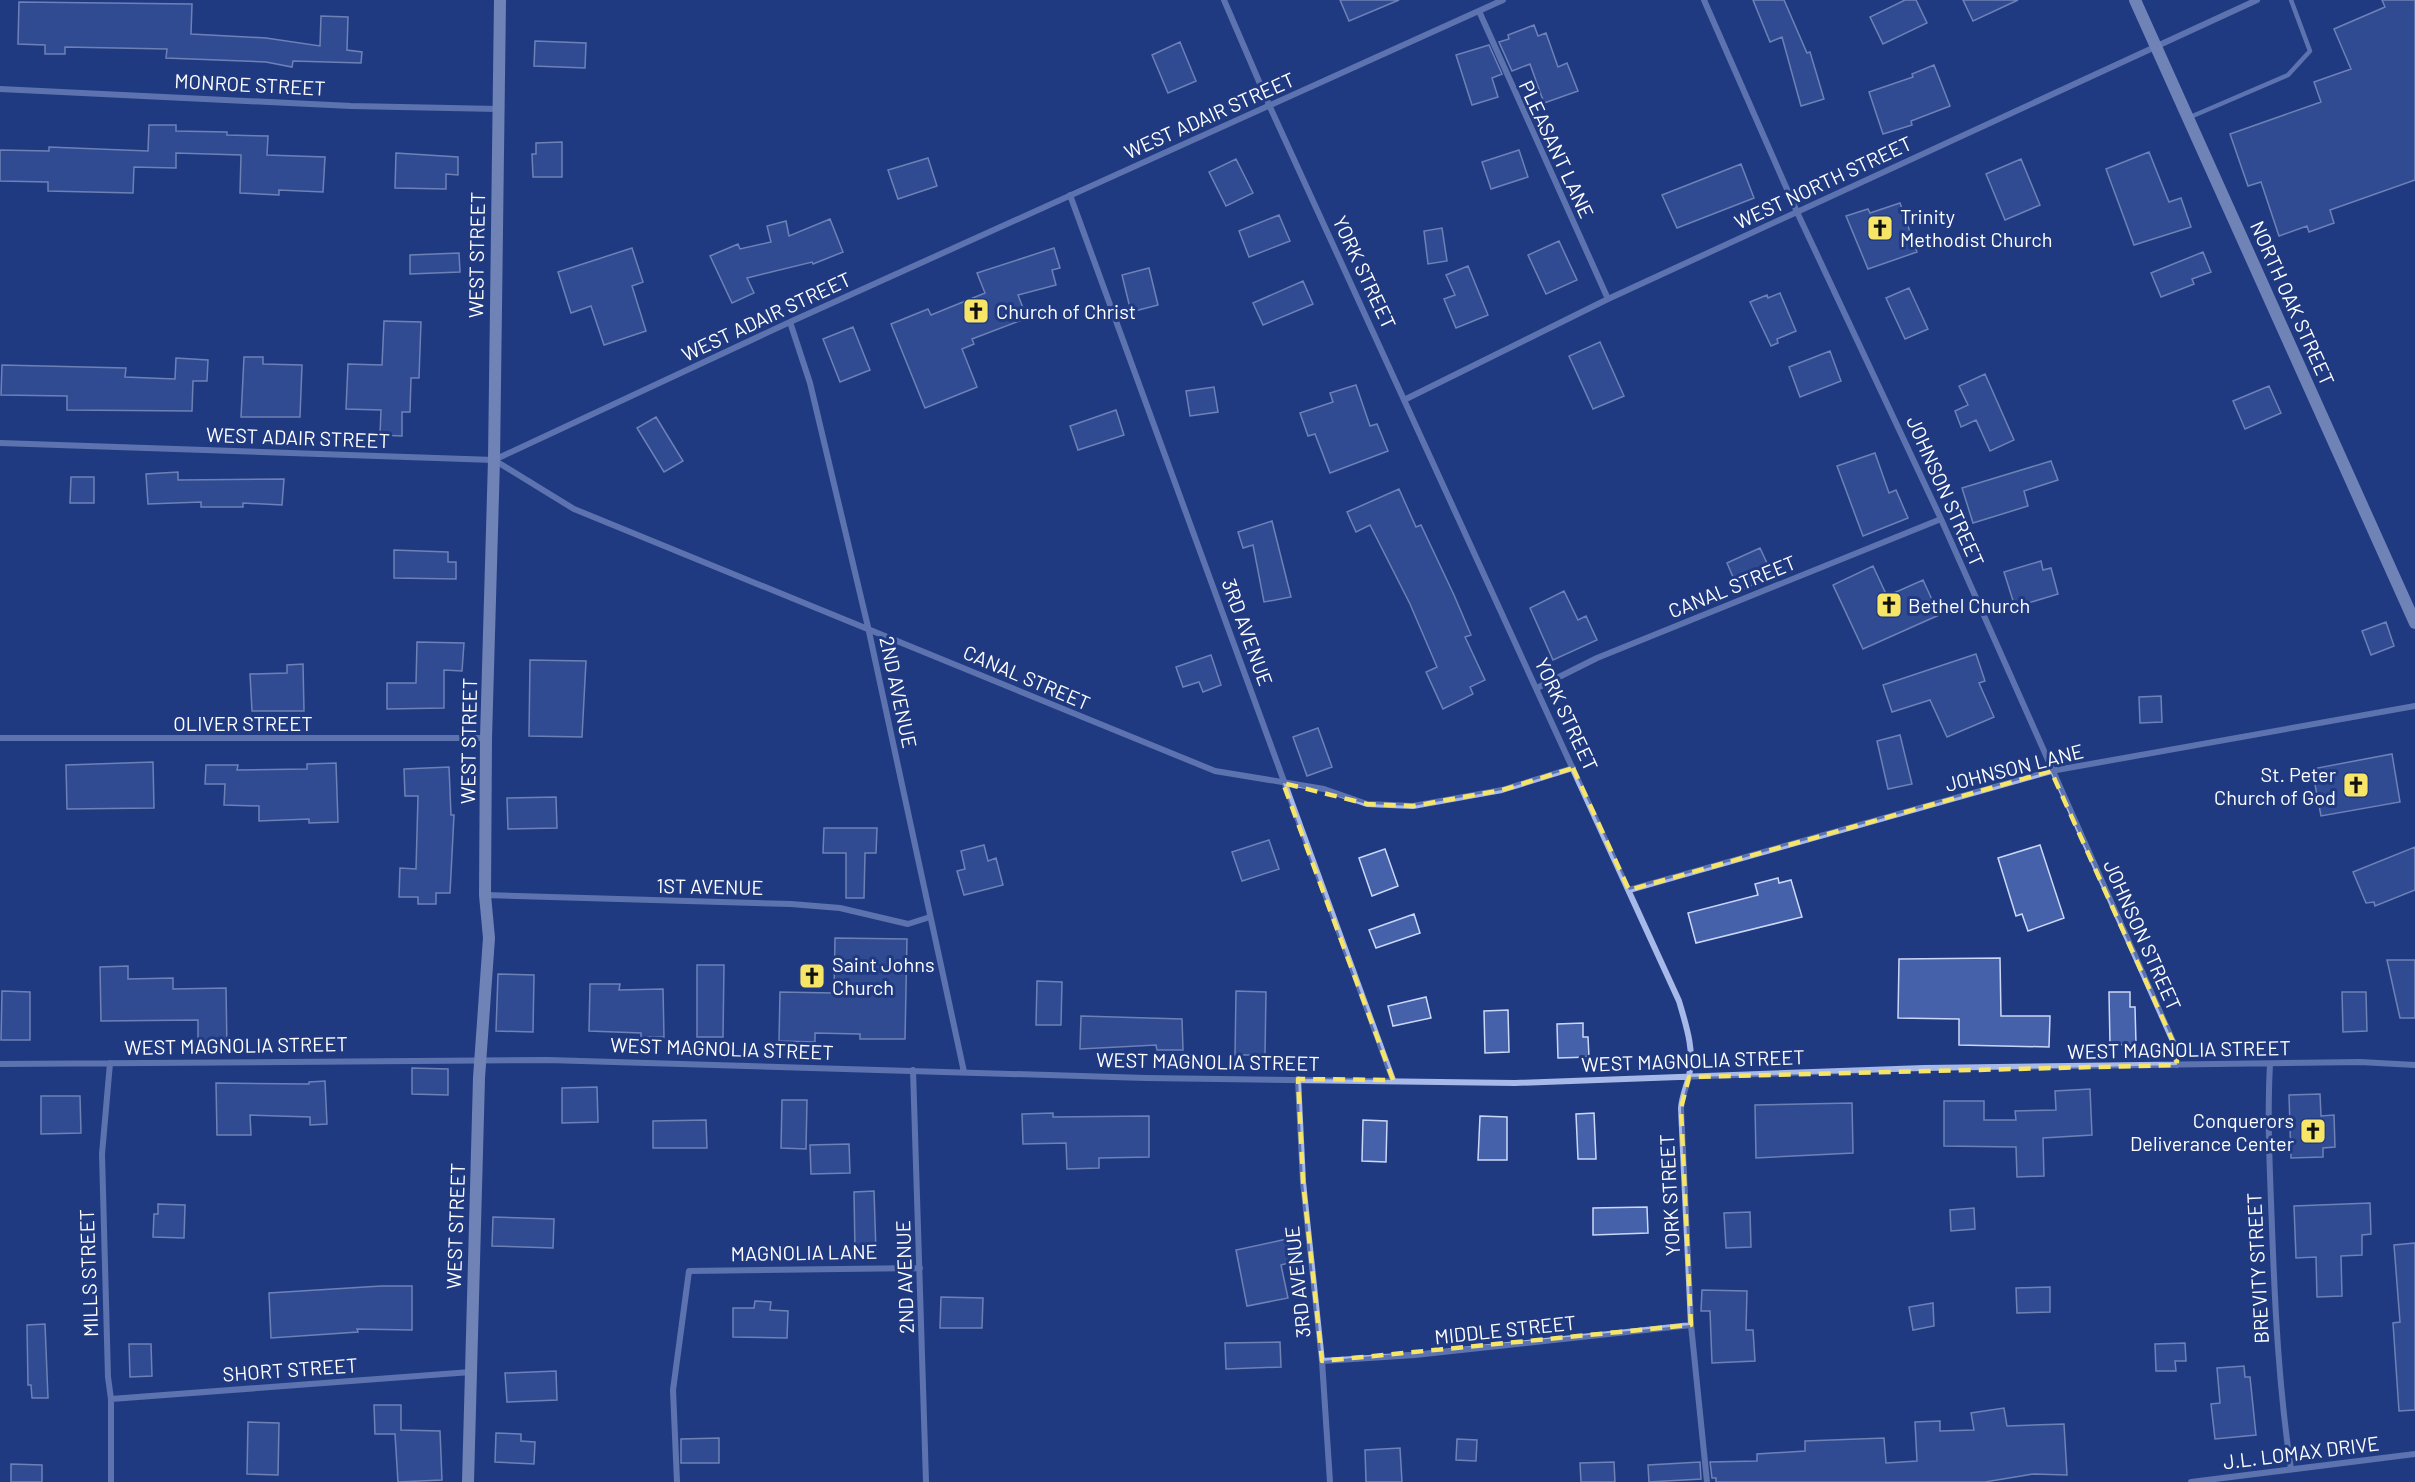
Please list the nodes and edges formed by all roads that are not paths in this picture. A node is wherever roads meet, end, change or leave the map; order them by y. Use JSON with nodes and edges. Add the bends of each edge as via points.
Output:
{"nodes":[{"id":1,"x":500,"y":0,"type":"edge"},
{"id":2,"x":1224,"y":0,"type":"edge"},
{"id":3,"x":1503,"y":0,"type":"edge"},
{"id":4,"x":1704,"y":0,"type":"edge"},
{"id":5,"x":2135,"y":0,"type":"edge"},
{"id":6,"x":2257,"y":0,"type":"edge"},
{"id":7,"x":2291,"y":0,"type":"edge"},
{"id":8,"x":1479,"y":10,"type":"junction"},
{"id":9,"x":2155,"y":47,"type":"junction"},
{"id":10,"x":0,"y":89,"type":"edge"},
{"id":11,"x":1270,"y":107,"type":"junction"},
{"id":12,"x":498,"y":109,"type":"junction"},
{"id":13,"x":2188,"y":119,"type":"junction"},
{"id":14,"x":1070,"y":195,"type":"junction"},
{"id":15,"x":1797,"y":212,"type":"junction"},
{"id":16,"x":1608,"y":299,"type":"junction"},
{"id":17,"x":790,"y":322,"type":"junction"},
{"id":18,"x":1406,"y":399,"type":"junction"},
{"id":19,"x":0,"y":443,"type":"edge"},
{"id":20,"x":494,"y":460,"type":"junction"},
{"id":21,"x":1941,"y":519,"type":"junction"},
{"id":22,"x":2415,"y":623,"type":"edge"},
{"id":23,"x":868,"y":627,"type":"junction"},
{"id":24,"x":1537,"y":687,"type":"junction"},
{"id":25,"x":2415,"y":705,"type":"edge"},
{"id":26,"x":0,"y":738,"type":"edge"},
{"id":27,"x":486,"y":738,"type":"junction"},
{"id":28,"x":1573,"y":768,"type":"junction"},
{"id":29,"x":2051,"y":771,"type":"junction"},
{"id":30,"x":1283,"y":783,"type":"junction"},
{"id":31,"x":1629,"y":890,"type":"junction"},
{"id":32,"x":485,"y":895,"type":"junction"},
{"id":33,"x":930,"y":917,"type":"junction"},
{"id":34,"x":480,"y":1061,"type":"junction"},
{"id":35,"x":110,"y":1063,"type":"junction"},
{"id":36,"x":0,"y":1064,"type":"edge"},
{"id":37,"x":2270,"y":1064,"type":"junction"},
{"id":38,"x":2177,"y":1065,"type":"junction"},
{"id":39,"x":2415,"y":1065,"type":"edge"},
{"id":40,"x":913,"y":1070,"type":"junction"},
{"id":41,"x":964,"y":1072,"type":"junction"},
{"id":42,"x":1689,"y":1077,"type":"junction"},
{"id":43,"x":1298,"y":1079,"type":"junction"},
{"id":44,"x":1393,"y":1080,"type":"junction"},
{"id":45,"x":920,"y":1268,"type":"junction"},
{"id":46,"x":1691,"y":1326,"type":"junction"},
{"id":47,"x":1322,"y":1361,"type":"junction"},
{"id":48,"x":471,"y":1372,"type":"junction"},
{"id":49,"x":111,"y":1399,"type":"junction"},
{"id":50,"x":2415,"y":1454,"type":"edge"},
{"id":51,"x":2291,"y":1469,"type":"junction"},
{"id":52,"x":111,"y":1482,"type":"edge"},
{"id":53,"x":468,"y":1482,"type":"edge"},
{"id":54,"x":677,"y":1482,"type":"edge"},
{"id":55,"x":926,"y":1482,"type":"edge"},
{"id":56,"x":1330,"y":1482,"type":"edge"},
{"id":57,"x":1707,"y":1482,"type":"edge"},
{"id":58,"x":2192,"y":1482,"type":"edge"}],
"edges":[{"from":1,"to":12,"type":"street","name":"WEST STREET"},
{"from":2,"to":11,"type":"street","name":"YORK STREET"},
{"from":3,"to":8,"type":"street","name":"WEST ADAIR STREET"},
{"from":4,"to":15,"type":"street","name":"JOHNSON STREET"},
{"from":5,"to":9,"type":"street","name":"NORTH OAK STREET"},
{"from":6,"to":9,"type":"street","name":"WEST NORTH STREET"},
{"from":7,"to":13,"type":"lane","via":[[2310,51],[2288,75]]},
{"from":8,"to":11,"type":"street","name":"WEST ADAIR STREET"},
{"from":8,"to":16,"type":"street","name":"PLEASANT LANE"},
{"from":9,"to":13,"type":"street","name":"NORTH OAK STREET"},
{"from":9,"to":15,"type":"street","name":"WEST NORTH STREET"},
{"from":10,"to":12,"type":"street","name":"MONROE STREET"},
{"from":11,"to":14,"type":"street","name":"WEST ADAIR STREET"},
{"from":11,"to":18,"type":"street","name":"YORK STREET"},
{"from":12,"to":20,"type":"street","name":"WEST STREET"},
{"from":13,"to":22,"type":"street","name":"NORTH OAK STREET"},
{"from":14,"to":17,"type":"street","name":"WEST ADAIR STREET"},
{"from":14,"to":30,"type":"street","name":"3RD AVENUE"},
{"from":15,"to":16,"type":"street","name":"WEST NORTH STREET"},
{"from":15,"to":21,"type":"street","name":"JOHNSON STREET"},
{"from":16,"to":18,"type":"street","name":"WEST NORTH STREET"},
{"from":17,"to":20,"type":"street","name":"WEST ADAIR STREET"},
{"from":17,"to":23,"type":"street","name":"2ND AVENUE","via":[[810,383]]},
{"from":18,"to":24,"type":"street","name":"YORK STREET"},
{"from":19,"to":20,"type":"street","name":"WEST ADAIR STREET"},
{"from":20,"to":23,"type":"street","name":"CANAL STREET","via":[[574,509]]},
{"from":20,"to":27,"type":"street","name":"WEST STREET"},
{"from":21,"to":24,"type":"street","name":"CANAL STREET","via":[[1597,658]]},
{"from":21,"to":29,"type":"street","name":"JOHNSON STREET"},
{"from":23,"to":30,"type":"street","name":"CANAL STREET","via":[[1215,771]]},
{"from":23,"to":33,"type":"street","name":"2ND AVENUE"},
{"from":24,"to":28,"type":"street","name":"YORK STREET"},
{"from":25,"to":29,"type":"street","name":"JOHNSON LANE"},
{"from":26,"to":27,"type":"street","name":"OLIVER STREET"},
{"from":27,"to":32,"type":"street","name":"WEST STREET"},
{"from":28,"to":30,"type":"street","name":"CANAL STREET","via":[[1502,790],[1413,806],[1367,804],[1324,789]]},
{"from":28,"to":31,"type":"street","name":"YORK STREET"},
{"from":29,"to":31,"type":"street","name":"JOHNSON LANE"},
{"from":29,"to":38,"type":"street","name":"JOHNSON STREET","via":[[2176,1048]]},
{"from":30,"to":44,"type":"street","name":"3RD AVENUE"},
{"from":31,"to":42,"type":"street","name":"YORK STREET","via":[[1679,1001],[1691,1041]]},
{"from":32,"to":33,"type":"street","name":"1ST AVENUE","via":[[801,905],[840,908],[908,924]]},
{"from":32,"to":34,"type":"street","name":"WEST STREET","via":[[489,938]]},
{"from":33,"to":41,"type":"street","name":"2ND AVENUE"},
{"from":34,"to":35,"type":"street","name":"WEST MAGNOLIA STREET"},
{"from":34,"to":40,"type":"street","name":"WEST MAGNOLIA STREET"},
{"from":34,"to":48,"type":"street","name":"WEST STREET"},
{"from":35,"to":36,"type":"street","name":"WEST MAGNOLIA STREET"},
{"from":35,"to":49,"type":"street","name":"MILLS STREET","via":[[102,1154]]},
{"from":37,"to":38,"type":"street","name":"WEST MAGNOLIA STREET"},
{"from":37,"to":39,"type":"street","name":"WEST MAGNOLIA STREET"},
{"from":37,"to":51,"type":"street","name":"BREVITY STREET","via":[[2267,1115],[2275,1317]]},
{"from":38,"to":42,"type":"street","name":"WEST MAGNOLIA STREET","via":[[1924,1068]]},
{"from":40,"to":41,"type":"street","name":"WEST MAGNOLIA STREET"},
{"from":40,"to":45,"type":"street","name":"2ND AVENUE"},
{"from":41,"to":43,"type":"street","name":"WEST MAGNOLIA STREET"},
{"from":42,"to":44,"type":"street","name":"WEST MAGNOLIA STREET","via":[[1515,1083]]},
{"from":42,"to":46,"type":"street","name":"YORK STREET","via":[[1682,1091],[1681,1108]]},
{"from":43,"to":44,"type":"street","name":"WEST MAGNOLIA STREET"},
{"from":43,"to":47,"type":"street","name":"3RD AVENUE","via":[[1303,1182]]},
{"from":45,"to":54,"type":"street","name":"MAGNOLIA LANE","via":[[689,1271],[673,1390]]},
{"from":45,"to":55,"type":"street","name":"2ND AVENUE"},
{"from":46,"to":47,"type":"street","name":"MIDDLE STREET"},
{"from":46,"to":57,"type":"street","name":"YORK STREET"},
{"from":47,"to":56,"type":"street","name":"3RD AVENUE"},
{"from":48,"to":49,"type":"street","name":"SHORT STREET"},
{"from":48,"to":53,"type":"street","name":"WEST STREET"},
{"from":49,"to":52,"type":"street","name":"MILLS STREET"},
{"from":50,"to":51,"type":"street","name":"J.L. LOMAX DRIVE"},
{"from":51,"to":58,"type":"street","name":"J.L. LOMAX DRIVE"}]}
